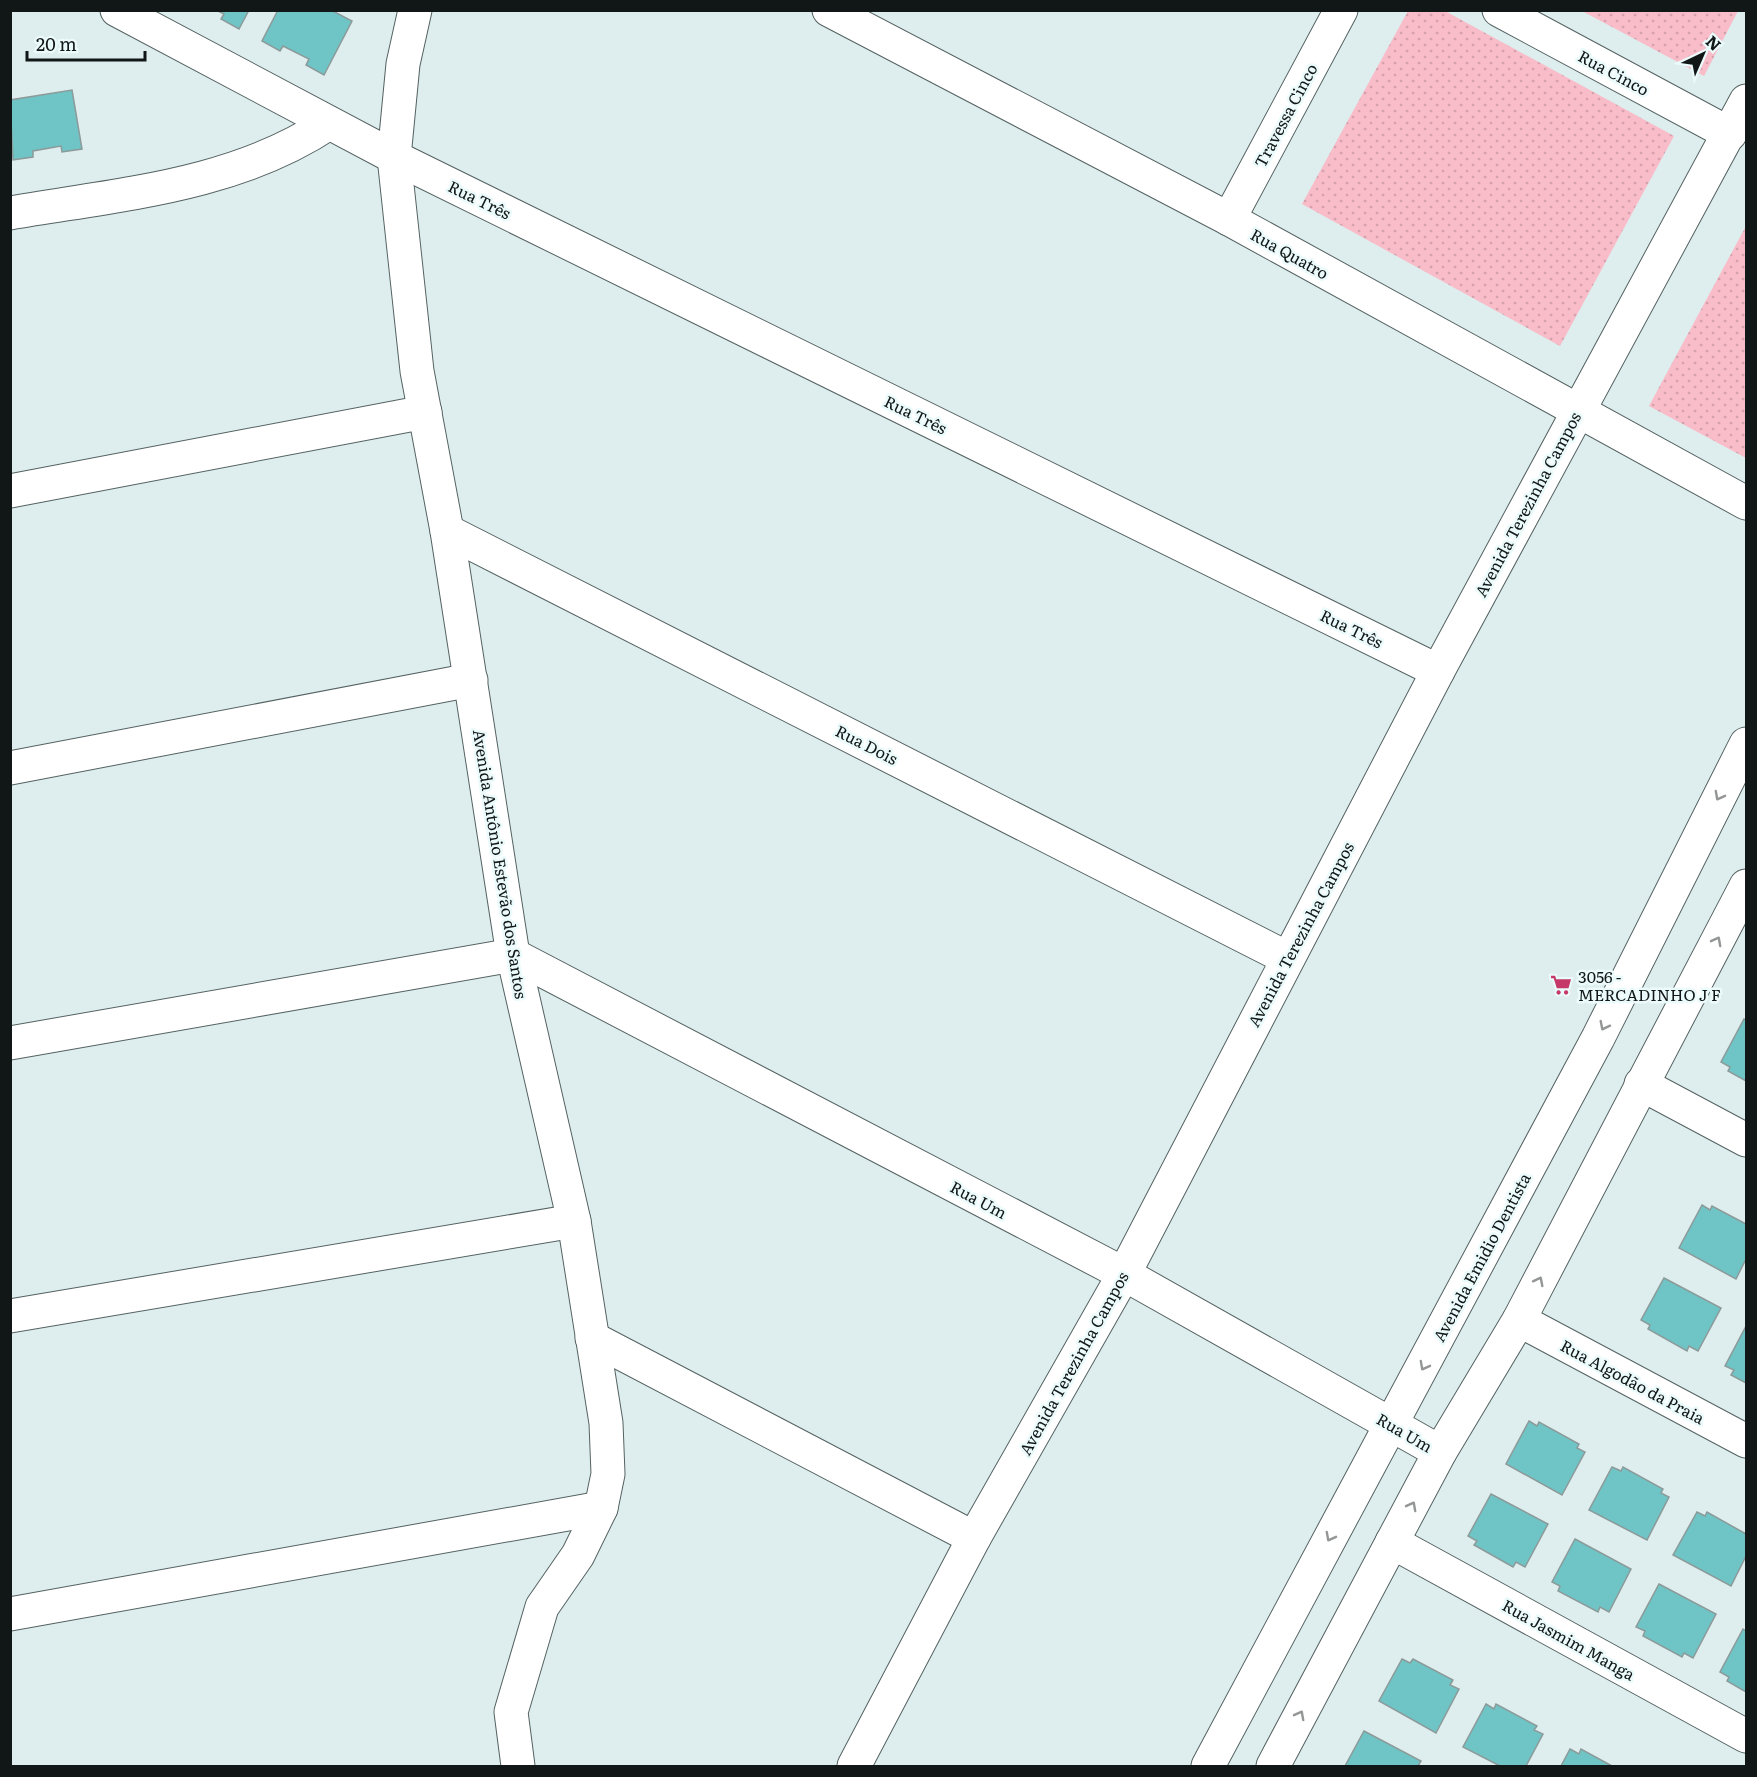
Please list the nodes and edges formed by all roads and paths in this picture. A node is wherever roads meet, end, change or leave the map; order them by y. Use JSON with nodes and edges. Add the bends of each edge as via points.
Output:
{"nodes":[{"id":1,"x":117,"y":10,"type":"edge"},
{"id":2,"x":415,"y":10,"type":"edge"},
{"id":3,"x":829,"y":10,"type":"edge"},
{"id":4,"x":1341,"y":10,"type":"edge"},
{"id":5,"x":1499,"y":10,"type":"edge"},
{"id":6,"x":1746,"y":101,"type":"edge"},
{"id":7,"x":329,"y":123,"type":"junction"},
{"id":8,"x":1730,"y":134,"type":"junction"},
{"id":9,"x":394,"y":157,"type":"junction"},
{"id":10,"x":10,"y":213,"type":"edge"},
{"id":11,"x":1230,"y":219,"type":"junction"},
{"id":12,"x":1577,"y":411,"type":"junction"},
{"id":13,"x":425,"y":412,"type":"junction"},
{"id":14,"x":10,"y":491,"type":"edge"},
{"id":15,"x":1746,"y":503,"type":"edge"},
{"id":16,"x":447,"y":531,"type":"junction"},
{"id":17,"x":1438,"y":671,"type":"junction"},
{"id":18,"x":471,"y":680,"type":"junction"},
{"id":19,"x":1746,"y":744,"type":"edge"},
{"id":20,"x":10,"y":768,"type":"edge"},
{"id":21,"x":1746,"y":886,"type":"edge"},
{"id":22,"x":513,"y":955,"type":"junction"},
{"id":23,"x":1287,"y":958,"type":"junction"},
{"id":24,"x":10,"y":1043,"type":"edge"},
{"id":25,"x":1641,"y":1084,"type":"junction"},
{"id":26,"x":1746,"y":1140,"type":"edge"},
{"id":27,"x":574,"y":1221,"type":"junction"},
{"id":28,"x":1124,"y":1274,"type":"junction"},
{"id":29,"x":10,"y":1316,"type":"edge"},
{"id":30,"x":1519,"y":1320,"type":"junction"},
{"id":31,"x":592,"y":1338,"type":"junction"},
{"id":32,"x":1393,"y":1424,"type":"junction"},
{"id":33,"x":1746,"y":1441,"type":"edge"},
{"id":34,"x":1440,"y":1452,"type":"junction"},
{"id":35,"x":601,"y":1508,"type":"junction"},
{"id":36,"x":974,"y":1538,"type":"junction"},
{"id":37,"x":1392,"y":1542,"type":"junction"},
{"id":38,"x":10,"y":1614,"type":"edge"},
{"id":39,"x":1746,"y":1736,"type":"edge"},
{"id":40,"x":518,"y":1767,"type":"edge"},
{"id":41,"x":854,"y":1767,"type":"edge"},
{"id":42,"x":1208,"y":1767,"type":"edge"},
{"id":43,"x":1273,"y":1767,"type":"edge"}],
"edges":[{"from":1,"to":7,"type":"street","name":"Rua Três"},
{"from":2,"to":9,"type":"street","name":"Avenida Antônio Estevão dos Santos","via":[[403,64]]},
{"from":3,"to":11,"type":"street","name":"Rua Quatro"},
{"from":4,"to":11,"type":"street","name":"Travessa Cinco"},
{"from":5,"to":8,"type":"street","name":"Rua Cinco"},
{"from":6,"to":8,"type":"street","name":"Avenida Terezinha Campos"},
{"from":7,"to":9,"type":"street","name":"Rua Três"},
{"from":7,"to":10,"type":"street","via":[[280,152],[208,178]]},
{"from":8,"to":12,"type":"street","name":"Avenida Terezinha Campos"},
{"from":9,"to":13,"type":"street","name":"Avenida Antônio Estevão dos Santos"},
{"from":9,"to":17,"type":"street","name":"Rua Três"},
{"from":11,"to":12,"type":"street","name":"Rua Quatro"},
{"from":12,"to":15,"type":"street","name":"Rua Quatro"},
{"from":12,"to":17,"type":"street","name":"Avenida Terezinha Campos"},
{"from":13,"to":14,"type":"street"},
{"from":13,"to":16,"type":"street","name":"Avenida Antônio Estevão dos Santos"},
{"from":16,"to":18,"type":"street","name":"Avenida Antônio Estevão dos Santos"},
{"from":16,"to":23,"type":"street","name":"Rua Dois"},
{"from":17,"to":23,"type":"street","name":"Avenida Terezinha Campos"},
{"from":18,"to":20,"type":"street"},
{"from":18,"to":22,"type":"street","name":"Avenida Antônio Estevão dos Santos"},
{"from":19,"to":32,"type":"street","name":"Avenida Emidio Dentista","one_way":true,"via":[[1598,1038]]},
{"from":25,"to":21,"type":"street","one_way":true},
{"from":22,"to":24,"type":"street"},
{"from":22,"to":27,"type":"street","name":"Avenida Antônio Estevão dos Santos"},
{"from":22,"to":28,"type":"street","name":"Rua Um"},
{"from":23,"to":28,"type":"street","name":"Avenida Terezinha Campos"},
{"from":25,"to":26,"type":"street"},
{"from":30,"to":25,"type":"street","one_way":true},
{"from":27,"to":29,"type":"street"},
{"from":27,"to":31,"type":"street","name":"Avenida Antônio Estevão dos Santos"},
{"from":28,"to":32,"type":"street","name":"Rua Um"},
{"from":28,"to":36,"type":"street","name":"Avenida Terezinha Campos"},
{"from":30,"to":33,"type":"street","name":"Rua Algodão da Praia"},
{"from":30,"to":34,"type":"street"},
{"from":31,"to":35,"type":"street","name":"Avenida Antônio Estevão dos Santos","via":[[606,1423],[608,1474]]},
{"from":31,"to":36,"type":"street"},
{"from":32,"to":34,"type":"street","name":"Rua Um"},
{"from":32,"to":42,"type":"street","name":"Avenida Emidio Dentista","one_way":true},
{"from":37,"to":34,"type":"street","one_way":true},
{"from":35,"to":38,"type":"street"},
{"from":35,"to":40,"type":"street","name":"Avenida Antônio Estevão dos Santos","via":[[578,1555],[542,1607],[511,1712]]},
{"from":36,"to":41,"type":"street","name":"Avenida Terezinha Campos"},
{"from":37,"to":39,"type":"street","name":"Rua Jasmim Manga"},
{"from":43,"to":37,"type":"street","one_way":true}]}
